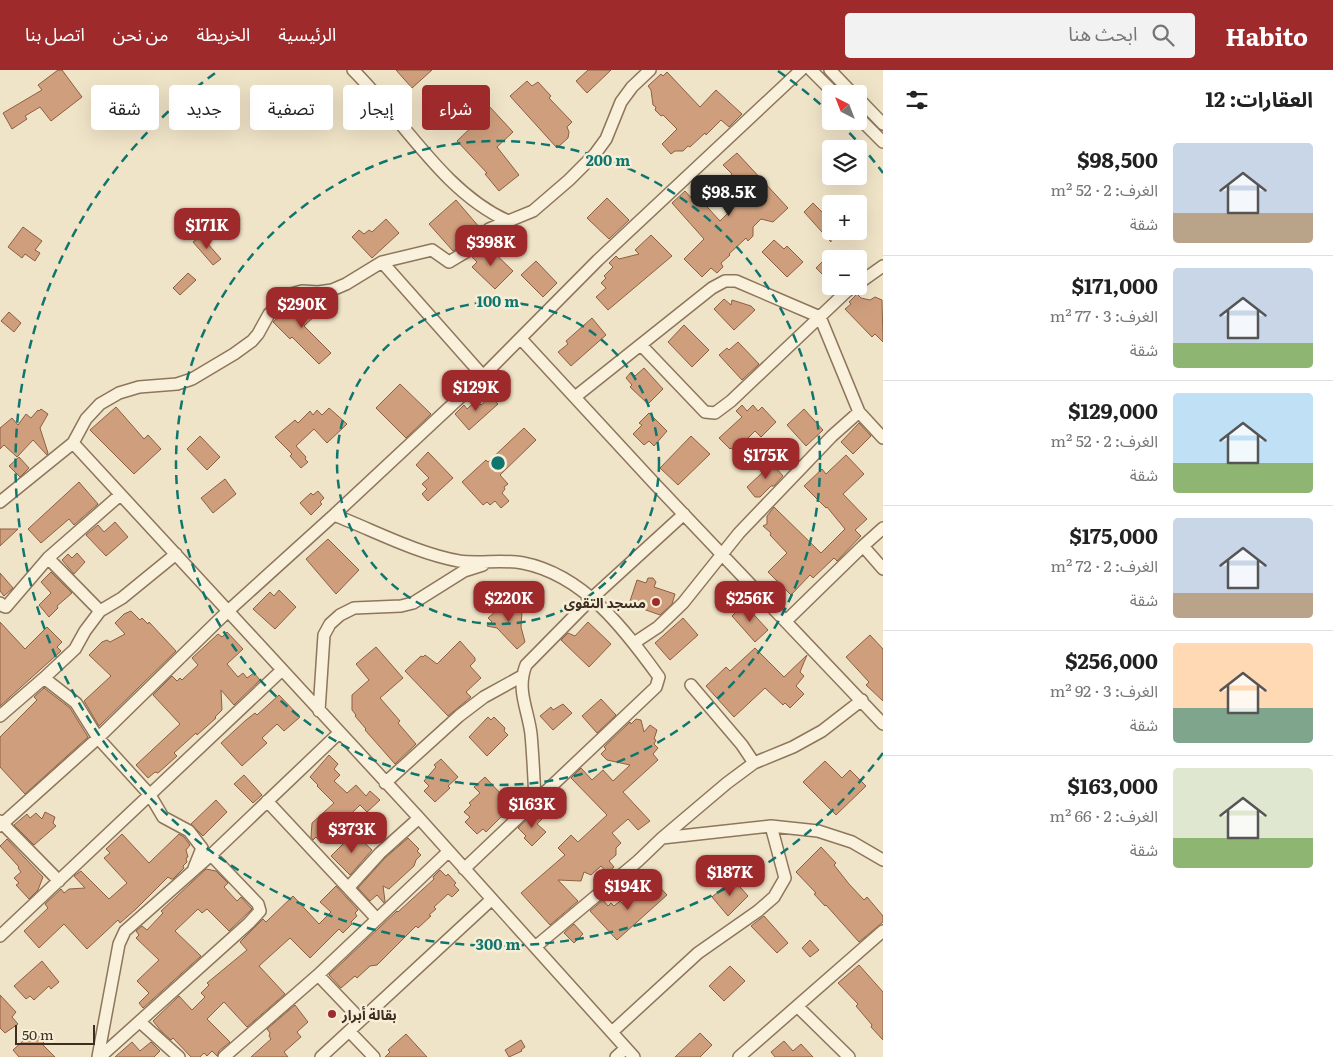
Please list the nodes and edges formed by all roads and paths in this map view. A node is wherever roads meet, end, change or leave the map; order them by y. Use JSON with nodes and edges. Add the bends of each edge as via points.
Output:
{"nodes":[{"id":1,"x":354,"y":70,"type":"edge"},
{"id":2,"x":650,"y":70,"type":"edge"},
{"id":3,"x":801,"y":70,"type":"edge"},
{"id":4,"x":811,"y":70,"type":"edge"},
{"id":5,"x":830,"y":70,"type":"edge"},
{"id":6,"x":826,"y":85,"type":"edge"},
{"id":7,"x":844,"y":85,"type":"edge"},
{"id":8,"x":868,"y":108,"type":"edge"},
{"id":9,"x":883,"y":124,"type":"edge"},
{"id":10,"x":868,"y":127,"type":"edge"},
{"id":11,"x":883,"y":142,"type":"edge"},
{"id":12,"x":508,"y":220,"type":"junction"},
{"id":13,"x":382,"y":262,"type":"junction"},
{"id":14,"x":883,"y":266,"type":"edge"},
{"id":15,"x":867,"y":277,"type":"edge"},
{"id":16,"x":844,"y":295,"type":"edge"},
{"id":17,"x":820,"y":317,"type":"junction"},
{"id":18,"x":521,"y":338,"type":"junction"},
{"id":19,"x":641,"y":345,"type":"junction"},
{"id":20,"x":483,"y":376,"type":"junction"},
{"id":21,"x":575,"y":397,"type":"junction"},
{"id":22,"x":859,"y":412,"type":"junction"},
{"id":23,"x":883,"y":438,"type":"edge"},
{"id":24,"x":73,"y":443,"type":"junction"},
{"id":25,"x":120,"y":495,"type":"junction"},
{"id":26,"x":0,"y":502,"type":"edge"},
{"id":27,"x":684,"y":514,"type":"junction"},
{"id":28,"x":334,"y":515,"type":"junction"},
{"id":29,"x":883,"y":528,"type":"edge"},
{"id":30,"x":863,"y":546,"type":"junction"},
{"id":31,"x":722,"y":553,"type":"junction"},
{"id":32,"x":176,"y":554,"type":"junction"},
{"id":33,"x":48,"y":558,"type":"junction"},
{"id":34,"x":490,"y":563,"type":"junction"},
{"id":35,"x":883,"y":569,"type":"edge"},
{"id":36,"x":592,"y":598,"type":"junction"},
{"id":37,"x":0,"y":603,"type":"edge"},
{"id":38,"x":100,"y":611,"type":"junction"},
{"id":39,"x":228,"y":611,"type":"junction"},
{"id":40,"x":786,"y":621,"type":"junction"},
{"id":41,"x":634,"y":642,"type":"junction"},
{"id":42,"x":282,"y":670,"type":"junction"},
{"id":43,"x":522,"y":676,"type":"junction"},
{"id":44,"x":44,"y":678,"type":"junction"},
{"id":45,"x":692,"y":685,"type":"dead end"},
{"id":46,"x":862,"y":700,"type":"junction"},
{"id":47,"x":319,"y":711,"type":"junction"},
{"id":48,"x":0,"y":716,"type":"edge"},
{"id":49,"x":883,"y":724,"type":"edge"},
{"id":50,"x":339,"y":733,"type":"junction"},
{"id":51,"x":98,"y":738,"type":"junction"},
{"id":52,"x":754,"y":763,"type":"junction"},
{"id":53,"x":385,"y":783,"type":"junction"},
{"id":54,"x":150,"y":795,"type":"junction"},
{"id":55,"x":535,"y":800,"type":"junction"},
{"id":56,"x":267,"y":801,"type":"junction"},
{"id":57,"x":418,"y":818,"type":"junction"},
{"id":58,"x":1,"y":824,"type":"edge"},
{"id":59,"x":772,"y":826,"type":"junction"},
{"id":60,"x":662,"y":838,"type":"junction"},
{"id":61,"x":448,"y":852,"type":"junction"},
{"id":62,"x":211,"y":855,"type":"junction"},
{"id":63,"x":883,"y":860,"type":"edge"},
{"id":64,"x":464,"y":869,"type":"junction"},
{"id":65,"x":59,"y":880,"type":"junction"},
{"id":66,"x":179,"y":884,"type":"junction"},
{"id":67,"x":349,"y":887,"type":"junction"},
{"id":68,"x":492,"y":899,"type":"junction"},
{"id":69,"x":377,"y":919,"type":"junction"},
{"id":70,"x":883,"y":931,"type":"edge"},
{"id":71,"x":0,"y":936,"type":"edge"},
{"id":72,"x":535,"y":947,"type":"junction"},
{"id":73,"x":318,"y":974,"type":"junction"},
{"id":74,"x":798,"y":1007,"type":"junction"},
{"id":75,"x":361,"y":1020,"type":"junction"},
{"id":76,"x":140,"y":1022,"type":"junction"},
{"id":77,"x":349,"y":1031,"type":"junction"},
{"id":78,"x":612,"y":1032,"type":"junction"},
{"id":79,"x":626,"y":1048,"type":"junction"},
{"id":80,"x":99,"y":1057,"type":"edge"},
{"id":81,"x":178,"y":1057,"type":"edge"},
{"id":82,"x":224,"y":1057,"type":"edge"},
{"id":83,"x":321,"y":1057,"type":"edge"},
{"id":84,"x":374,"y":1057,"type":"edge"},
{"id":85,"x":616,"y":1057,"type":"edge"},
{"id":86,"x":634,"y":1057,"type":"edge"},
{"id":87,"x":739,"y":1057,"type":"edge"},
{"id":88,"x":849,"y":1057,"type":"edge"}],
"edges":[{"from":1,"to":12,"type":"street","via":[[444,174],[481,206]]},
{"from":2,"to":12,"type":"street","via":[[620,102],[606,139],[595,154],[533,212]]},
{"from":3,"to":18,"type":"street","via":[[598,260]]},
{"from":4,"to":6,"type":"street"},
{"from":5,"to":7,"type":"street"},
{"from":8,"to":9,"type":"street"},
{"from":10,"to":11,"type":"street"},
{"from":12,"to":13,"type":"street","via":[[489,229],[470,250],[449,262],[432,250]]},
{"from":13,"to":20,"type":"street"},
{"from":13,"to":24,"type":"street","via":[[332,290],[291,294],[269,314],[252,341],[192,379],[177,384],[139,387],[100,404],[86,419]]},
{"from":14,"to":15,"type":"street"},
{"from":16,"to":17,"type":"street"},
{"from":17,"to":19,"type":"street","via":[[736,281],[725,281],[700,296]]},
{"from":17,"to":19,"type":"street","via":[[715,414],[705,412]]},
{"from":17,"to":22,"type":"street"},
{"from":18,"to":20,"type":"street"},
{"from":18,"to":21,"type":"street"},
{"from":19,"to":21,"type":"street"},
{"from":20,"to":28,"type":"street"},
{"from":21,"to":27,"type":"street"},
{"from":22,"to":23,"type":"street"},
{"from":22,"to":31,"type":"street","via":[[832,436]]},
{"from":24,"to":25,"type":"street"},
{"from":24,"to":26,"type":"street"},
{"from":25,"to":32,"type":"street"},
{"from":25,"to":33,"type":"street"},
{"from":27,"to":31,"type":"street"},
{"from":27,"to":36,"type":"street"},
{"from":28,"to":34,"type":"street","via":[[426,552],[459,561]]},
{"from":28,"to":39,"type":"street"},
{"from":29,"to":30,"type":"street"},
{"from":30,"to":35,"type":"street"},
{"from":30,"to":40,"type":"street"},
{"from":31,"to":40,"type":"street"},
{"from":31,"to":41,"type":"street","via":[[684,603],[658,627]]},
{"from":32,"to":38,"type":"street","via":[[122,598]]},
{"from":32,"to":39,"type":"street"},
{"from":33,"to":37,"type":"street","via":[[6,606]]},
{"from":33,"to":38,"type":"street"},
{"from":34,"to":36,"type":"street","via":[[521,563],[548,570]]},
{"from":34,"to":47,"type":"street","via":[[464,570],[412,603],[354,608],[340,614],[324,635]]},
{"from":36,"to":41,"type":"street"},
{"from":36,"to":43,"type":"street","via":[[526,665]]},
{"from":38,"to":44,"type":"street","via":[[75,649]]},
{"from":39,"to":42,"type":"street"},
{"from":39,"to":51,"type":"street"},
{"from":40,"to":46,"type":"street"},
{"from":41,"to":55,"type":"street","via":[[659,677],[656,687]]},
{"from":42,"to":47,"type":"street"},
{"from":42,"to":54,"type":"street"},
{"from":43,"to":53,"type":"street","via":[[484,697],[459,716]]},
{"from":43,"to":55,"type":"street","via":[[522,692],[531,732]]},
{"from":44,"to":48,"type":"street"},
{"from":44,"to":51,"type":"street","via":[[76,703]]},
{"from":45,"to":52,"type":"street"},
{"from":46,"to":49,"type":"street"},
{"from":46,"to":52,"type":"street","via":[[822,731]]},
{"from":47,"to":50,"type":"street"},
{"from":50,"to":53,"type":"street"},
{"from":50,"to":56,"type":"street"},
{"from":51,"to":54,"type":"street"},
{"from":51,"to":58,"type":"street"},
{"from":52,"to":60,"type":"street"},
{"from":53,"to":57,"type":"street"},
{"from":54,"to":65,"type":"street"},
{"from":54,"to":66,"type":"street","via":[[162,817],[189,831],[202,848],[195,866]]},
{"from":55,"to":64,"type":"street"},
{"from":56,"to":62,"type":"street"},
{"from":56,"to":67,"type":"street"},
{"from":57,"to":61,"type":"street"},
{"from":57,"to":67,"type":"street"},
{"from":58,"to":65,"type":"street"},
{"from":59,"to":60,"type":"street"},
{"from":59,"to":63,"type":"street","via":[[818,831],[852,842]]},
{"from":59,"to":78,"type":"street","via":[[785,878],[774,897],[758,912],[698,953]]},
{"from":60,"to":72,"type":"street"},
{"from":61,"to":64,"type":"street"},
{"from":61,"to":69,"type":"street"},
{"from":62,"to":66,"type":"street"},
{"from":62,"to":76,"type":"street","via":[[260,910]]},
{"from":64,"to":68,"type":"street"},
{"from":65,"to":71,"type":"street"},
{"from":66,"to":80,"type":"street","via":[[125,932],[119,944]]},
{"from":67,"to":69,"type":"street"},
{"from":68,"to":72,"type":"street"},
{"from":68,"to":75,"type":"street"},
{"from":69,"to":73,"type":"street"},
{"from":70,"to":74,"type":"street"},
{"from":72,"to":78,"type":"street"},
{"from":73,"to":75,"type":"street"},
{"from":73,"to":82,"type":"street"},
{"from":74,"to":87,"type":"street"},
{"from":74,"to":88,"type":"street"},
{"from":75,"to":77,"type":"street"},
{"from":76,"to":80,"type":"street"},
{"from":76,"to":81,"type":"street"},
{"from":77,"to":83,"type":"street"},
{"from":77,"to":84,"type":"street"},
{"from":78,"to":79,"type":"street"},
{"from":79,"to":85,"type":"street"},
{"from":79,"to":86,"type":"street"}]}
